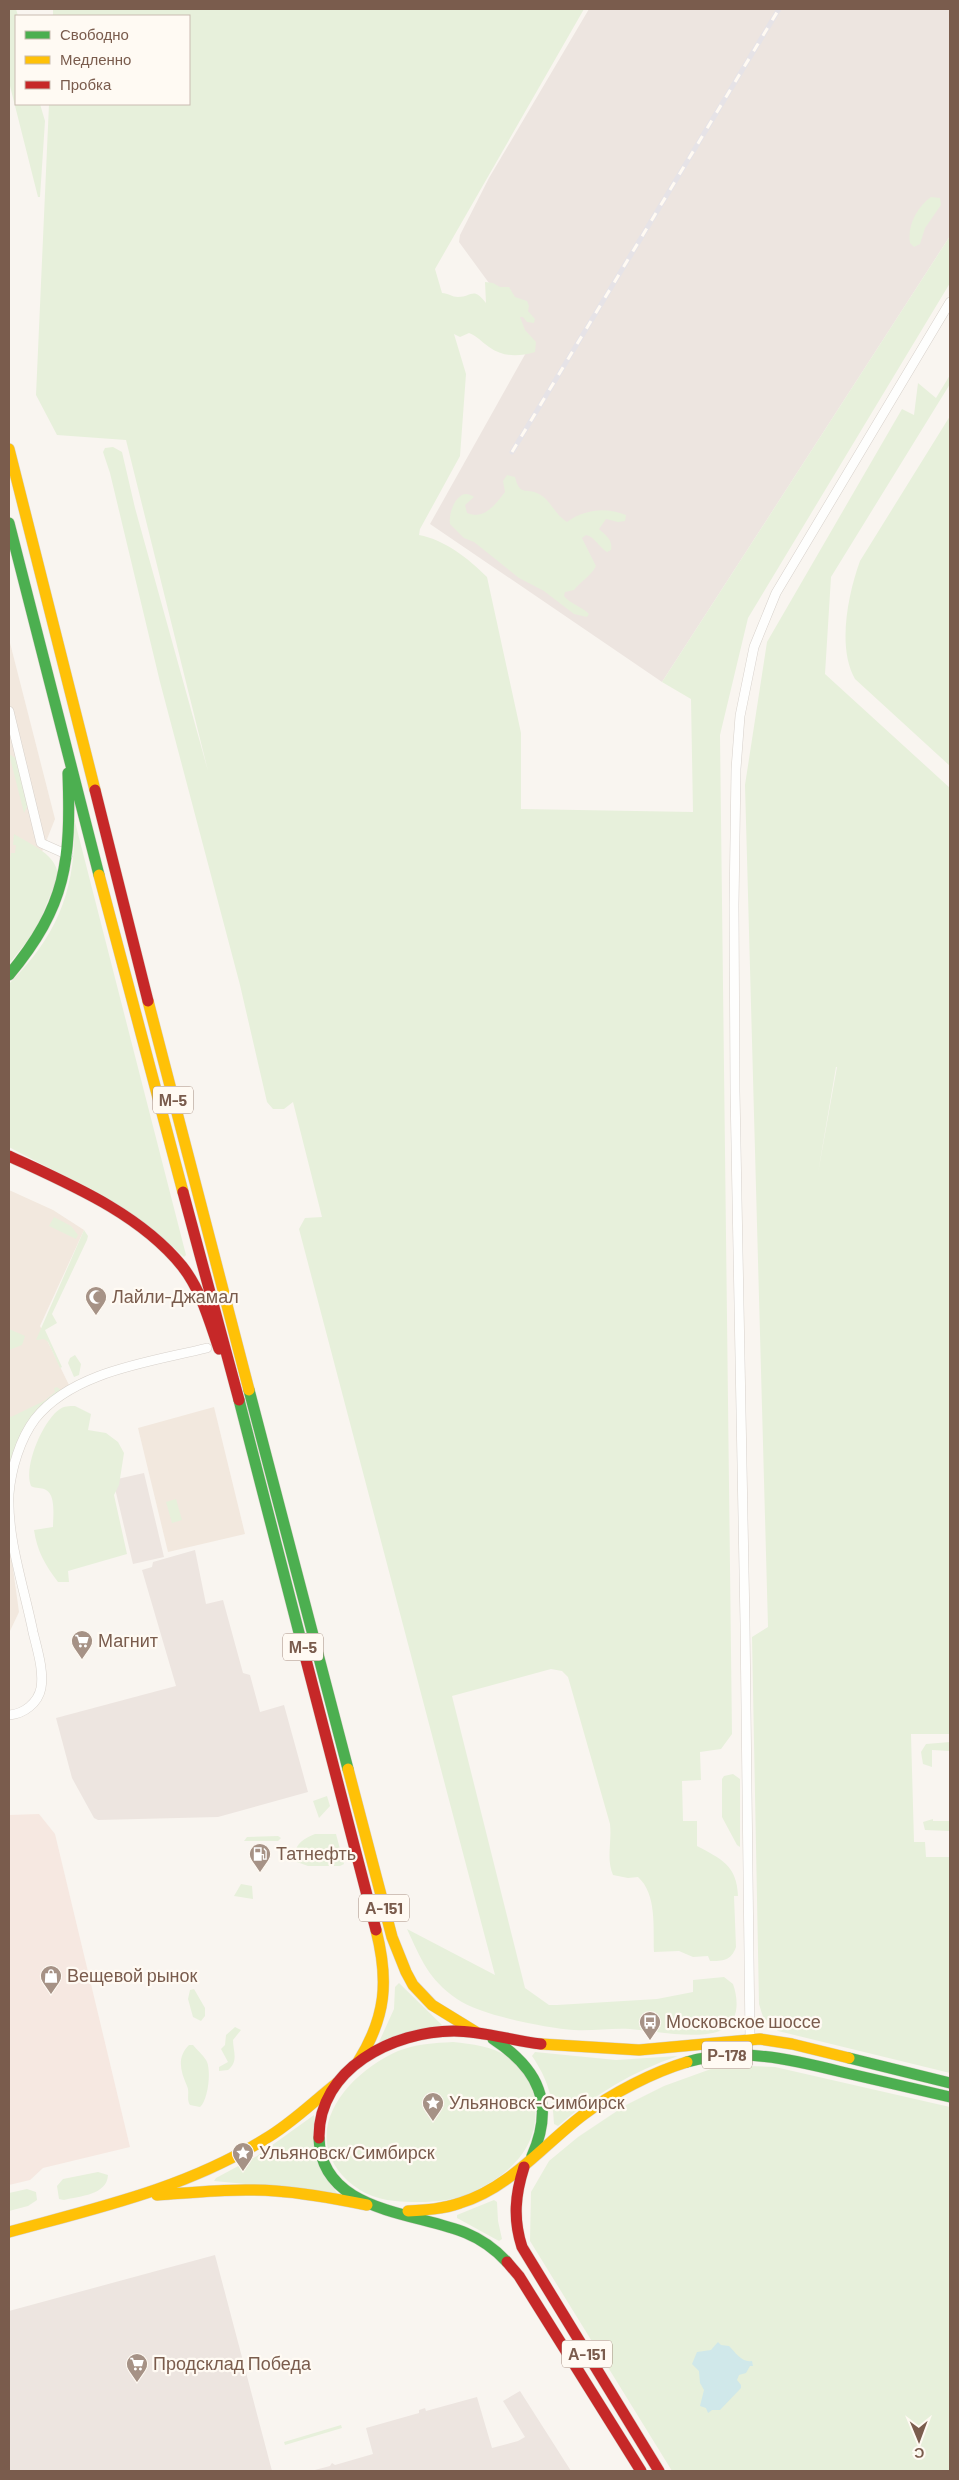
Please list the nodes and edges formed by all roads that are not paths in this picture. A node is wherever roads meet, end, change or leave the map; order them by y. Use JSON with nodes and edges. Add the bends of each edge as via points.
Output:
{"nodes":[{"id":1,"x":950,"y":302,"type":"edge"},
{"id":2,"x":9,"y":449,"type":"edge"},
{"id":3,"x":9,"y":523,"type":"edge"},
{"id":4,"x":9,"y":711,"type":"edge"},
{"id":5,"x":68,"y":751,"type":"junction"},
{"id":6,"x":68,"y":855,"type":"junction"},
{"id":7,"x":9,"y":975,"type":"edge"},
{"id":8,"x":9,"y":1156,"type":"edge"},
{"id":9,"x":207,"y":1348,"type":"dead end"},
{"id":10,"x":243,"y":1414,"type":"junction"},
{"id":11,"x":313,"y":1635,"type":"junction"},
{"id":12,"x":301,"y":1638,"type":"junction"},
{"id":13,"x":9,"y":1715,"type":"edge"},
{"id":14,"x":343,"y":1750,"type":"joint"},
{"id":15,"x":363,"y":1879,"type":"joint"},
{"id":16,"x":481,"y":2034,"type":"junction"},
{"id":17,"x":750,"y":2038,"type":"junction"},
{"id":18,"x":358,"y":2062,"type":"junction"},
{"id":19,"x":338,"y":2083,"type":"junction"},
{"id":20,"x":950,"y":2083,"type":"edge"},
{"id":21,"x":950,"y":2097,"type":"edge"},
{"id":22,"x":527,"y":2164,"type":"junction"},
{"id":23,"x":146,"y":2196,"type":"junction"},
{"id":24,"x":384,"y":2209,"type":"junction"},
{"id":25,"x":9,"y":2232,"type":"edge"},
{"id":26,"x":641,"y":2471,"type":"edge"},
{"id":27,"x":659,"y":2471,"type":"edge"}],
"edges":[{"from":1,"to":17,"type":"street","via":[[776,593],[754,647],[740,716],[734,894],[735,1090]]},
{"from":2,"to":11,"type":"main road","number":"М-5","via":[[172,1096]]},
{"from":3,"to":5,"type":"main road","number":"М-5"},
{"from":4,"to":6,"type":"street","via":[[41,843]]},
{"from":5,"to":6,"type":"main road"},
{"from":5,"to":10,"type":"main road","number":"М-5","via":[[134,1012]]},
{"from":6,"to":7,"type":"main road","via":[[48,919],[36,942]]},
{"from":8,"to":10,"type":"main road","via":[[89,1196],[150,1235],[171,1254],[196,1287]]},
{"from":9,"to":13,"type":"street","via":[[85,1381],[50,1404],[30,1428],[18,1452],[9,1494],[13,1537],[38,1653],[41,1688],[32,1706],[16,1715]]},
{"from":10,"to":12,"type":"main road","number":"М-5"},
{"from":11,"to":12,"type":"main road"},
{"from":11,"to":14,"type":"main road","number":"М-5"},
{"from":12,"to":15,"type":"main road","number":"М-5"},
{"from":14,"to":16,"type":"main road","number":"А-151","via":[[392,1937],[405,1972],[432,2006]]},
{"from":15,"to":18,"type":"main road","number":"А-151","via":[[385,1981],[380,2024]]},
{"from":16,"to":17,"type":"main road","number":"Р-178","via":[[621,2050],[693,2046]]},
{"from":16,"to":18,"type":"main road","number":"Р-178","via":[[435,2032],[404,2037],[380,2047]]},
{"from":16,"to":22,"type":"main road","number":"А-151","via":[[519,2056],[540,2087],[543,2124],[537,2147]]},
{"from":17,"to":20,"type":"main road","number":"Р-178","via":[[788,2043]]},
{"from":18,"to":19,"type":"main road","number":"Р-178"},
{"from":19,"to":23,"type":"main road","via":[[266,2139]]},
{"from":19,"to":24,"type":"main road","number":"А-151","via":[[320,2120],[323,2160],[343,2188],[358,2199]]},
{"from":21,"to":22,"type":"main road","number":"Р-178","via":[[792,2060],[759,2055],[713,2056],[678,2065],[639,2081],[580,2116]]},
{"from":22,"to":24,"type":"main road","number":"Р-178","via":[[502,2184],[462,2203],[430,2210]]},
{"from":22,"to":27,"type":"main road","number":"А-151","via":[[517,2188],[513,2214],[522,2247]]},
{"from":23,"to":24,"type":"main road","via":[[227,2189],[264,2190],[299,2192]]},
{"from":23,"to":25,"type":"main road"},
{"from":24,"to":26,"type":"main road","number":"А-151","via":[[472,2236],[504,2258],[519,2276]]}]}
